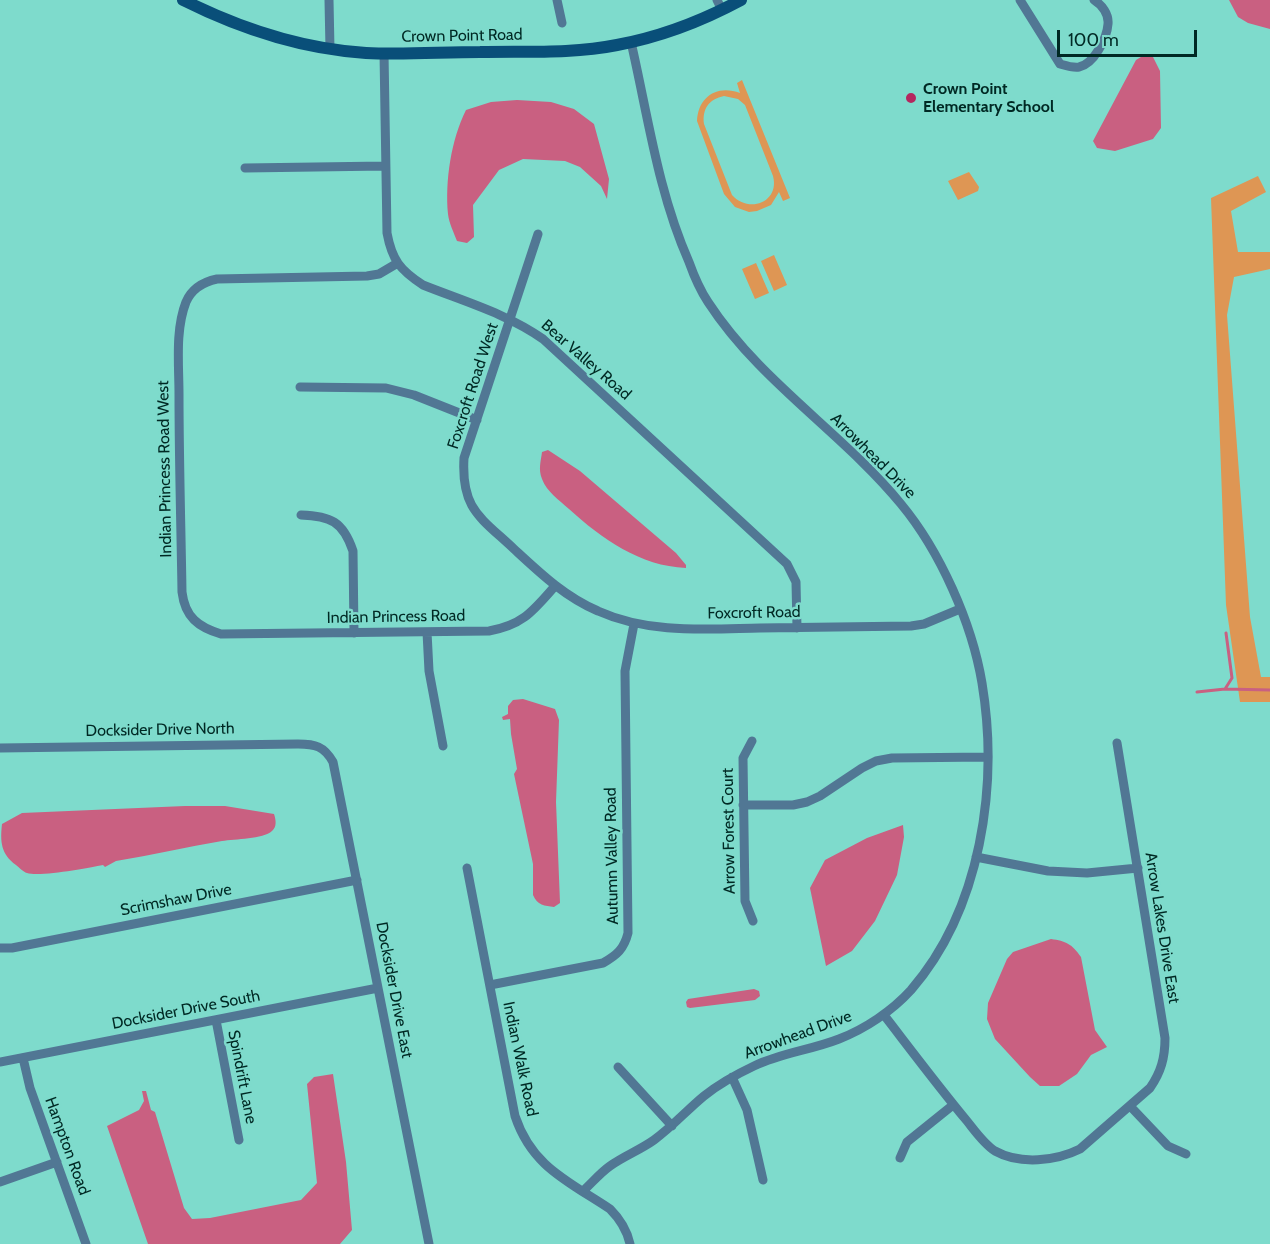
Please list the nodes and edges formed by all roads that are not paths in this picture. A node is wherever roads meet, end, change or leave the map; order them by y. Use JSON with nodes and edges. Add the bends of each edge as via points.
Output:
{"nodes":[{"id":1,"x":183,"y":0,"type":"edge"},
{"id":2,"x":329,"y":0,"type":"edge"},
{"id":3,"x":557,"y":0,"type":"edge"},
{"id":4,"x":741,"y":0,"type":"edge"},
{"id":5,"x":1020,"y":0,"type":"edge"},
{"id":6,"x":1094,"y":0,"type":"edge"},
{"id":7,"x":720,"y":5,"type":"edge"},
{"id":8,"x":562,"y":23,"type":"dead end"},
{"id":9,"x":631,"y":42,"type":"junction"},
{"id":10,"x":330,"y":49,"type":"junction"},
{"id":11,"x":384,"y":53,"type":"junction"},
{"id":12,"x":385,"y":166,"type":"junction"},
{"id":13,"x":245,"y":168,"type":"dead end"},
{"id":14,"x":538,"y":234,"type":"dead end"},
{"id":15,"x":396,"y":264,"type":"junction"},
{"id":16,"x":510,"y":320,"type":"junction"},
{"id":17,"x":300,"y":387,"type":"dead end"},
{"id":18,"x":477,"y":420,"type":"junction"},
{"id":19,"x":301,"y":515,"type":"dead end"},
{"id":20,"x":555,"y":586,"type":"junction"},
{"id":21,"x":960,"y":609,"type":"junction"},
{"id":22,"x":634,"y":624,"type":"junction"},
{"id":23,"x":797,"y":628,"type":"junction"},
{"id":24,"x":427,"y":632,"type":"junction"},
{"id":25,"x":354,"y":633,"type":"junction"},
{"id":26,"x":221,"y":634,"type":"joint"},
{"id":27,"x":752,"y":741,"type":"dead end"},
{"id":28,"x":1117,"y":743,"type":"dead end"},
{"id":29,"x":442,"y":746,"type":"dead end"},
{"id":30,"x":320,"y":747,"type":"joint"},
{"id":31,"x":0,"y":748,"type":"edge"},
{"id":32,"x":987,"y":758,"type":"junction"},
{"id":33,"x":743,"y":806,"type":"junction"},
{"id":34,"x":976,"y":857,"type":"junction"},
{"id":35,"x":467,"y":868,"type":"dead end"},
{"id":36,"x":1138,"y":868,"type":"junction"},
{"id":37,"x":357,"y":880,"type":"junction"},
{"id":38,"x":753,"y":921,"type":"dead end"},
{"id":39,"x":0,"y":948,"type":"edge"},
{"id":40,"x":490,"y":985,"type":"junction"},
{"id":41,"x":378,"y":988,"type":"junction"},
{"id":42,"x":884,"y":1014,"type":"junction"},
{"id":43,"x":216,"y":1020,"type":"junction"},
{"id":44,"x":23,"y":1058,"type":"junction"},
{"id":45,"x":0,"y":1062,"type":"edge"},
{"id":46,"x":618,"y":1066,"type":"dead end"},
{"id":47,"x":732,"y":1077,"type":"junction"},
{"id":48,"x":953,"y":1105,"type":"junction"},
{"id":49,"x":1130,"y":1106,"type":"junction"},
{"id":50,"x":672,"y":1126,"type":"junction"},
{"id":51,"x":239,"y":1140,"type":"dead end"},
{"id":52,"x":1186,"y":1154,"type":"dead end"},
{"id":53,"x":900,"y":1158,"type":"dead end"},
{"id":54,"x":57,"y":1161,"type":"junction"},
{"id":55,"x":763,"y":1180,"type":"dead end"},
{"id":56,"x":0,"y":1182,"type":"edge"},
{"id":57,"x":584,"y":1191,"type":"junction"},
{"id":58,"x":86,"y":1244,"type":"edge"},
{"id":59,"x":429,"y":1244,"type":"edge"},
{"id":60,"x":630,"y":1244,"type":"edge"}],
"edges":[{"from":1,"to":10,"type":"street","name":"Crown Point Road","via":[[247,28],[290,42]]},
{"from":2,"to":10,"type":"street"},
{"from":3,"to":8,"type":"street"},
{"from":4,"to":7,"type":"street","name":"Crown Point Road"},
{"from":5,"to":6,"type":"street","via":[[1060,64],[1071,67],[1091,60],[1103,40],[1108,24],[1106,11]]},
{"from":7,"to":9,"type":"street","name":"Crown Point Road","via":[[687,26]]},
{"from":9,"to":11,"type":"street","name":"Crown Point Road","via":[[555,51]]},
{"from":9,"to":21,"type":"street","name":"Arrowhead Drive","via":[[673,226],[708,302],[781,388],[863,463],[903,506],[939,562]]},
{"from":10,"to":11,"type":"street","name":"Crown Point Road"},
{"from":11,"to":12,"type":"street"},
{"from":12,"to":13,"type":"street"},
{"from":12,"to":15,"type":"street","via":[[387,233]]},
{"from":14,"to":16,"type":"street","name":"Foxcroft Road West"},
{"from":15,"to":16,"type":"street","name":"Bear Valley Road","via":[[423,285]]},
{"from":15,"to":26,"type":"street","name":"Indian Princess Road West","via":[[367,276],[217,279],[196,287],[186,302],[180,344],[182,592],[187,613],[196,624]]},
{"from":16,"to":18,"type":"street","name":"Foxcroft Road West"},
{"from":16,"to":23,"type":"street","name":"Bear Valley Road","via":[[543,339],[787,564],[796,582]]},
{"from":17,"to":18,"type":"street","via":[[386,387]]},
{"from":18,"to":20,"type":"street","name":"Foxcroft Road West","via":[[464,458],[463,477],[470,504],[477,515]]},
{"from":19,"to":25,"type":"street","via":[[331,519],[349,538],[353,551]]},
{"from":20,"to":22,"type":"street","name":"Foxcroft Road","via":[[599,612]]},
{"from":20,"to":24,"type":"street","name":"Indian Princess Road","via":[[532,613],[506,628]]},
{"from":21,"to":23,"type":"street","name":"Foxcroft Road","via":[[911,626]]},
{"from":21,"to":32,"type":"street","name":"Arrowhead Drive","via":[[982,680]]},
{"from":22,"to":23,"type":"street","name":"Foxcroft Road","via":[[676,629]]},
{"from":22,"to":40,"type":"street","name":"Autumn Valley Road","via":[[625,671],[628,933],[625,946],[603,963]]},
{"from":24,"to":25,"type":"street","name":"Indian Princess Road"},
{"from":24,"to":29,"type":"street","via":[[429,671]]},
{"from":25,"to":26,"type":"street","name":"Indian Princess Road"},
{"from":27,"to":33,"type":"street","name":"Arrow Forest Court","via":[[743,758]]},
{"from":28,"to":36,"type":"street","name":"Arrow Lakes Drive East"},
{"from":30,"to":31,"type":"street","name":"Docksider Drive North","via":[[298,744]]},
{"from":30,"to":37,"type":"street","name":"Docksider Drive East","via":[[333,762]]},
{"from":32,"to":33,"type":"street","via":[[884,759],[807,802]]},
{"from":32,"to":34,"type":"street","name":"Arrowhead Drive","via":[[984,813]]},
{"from":33,"to":38,"type":"street","name":"Arrow Forest Court","via":[[745,901]]},
{"from":34,"to":36,"type":"street","via":[[1048,871],[1087,873]]},
{"from":34,"to":42,"type":"street","name":"Arrowhead Drive","via":[[945,941],[923,975]]},
{"from":35,"to":40,"type":"street","name":"Indian Walk Road"},
{"from":36,"to":49,"type":"street","name":"Arrow Lakes Drive East","via":[[1165,1049],[1158,1076]]},
{"from":37,"to":39,"type":"street","name":"Scrimshaw Drive"},
{"from":37,"to":41,"type":"street","name":"Docksider Drive East"},
{"from":40,"to":57,"type":"street","name":"Indian Walk Road","via":[[520,1132],[548,1168]]},
{"from":41,"to":43,"type":"street","name":"Docksider Drive South"},
{"from":41,"to":59,"type":"street","name":"Docksider Drive East"},
{"from":42,"to":47,"type":"street","name":"Arrowhead Drive","via":[[837,1040],[758,1064]]},
{"from":42,"to":48,"type":"street","name":"Arrow Lakes Drive East"},
{"from":43,"to":44,"type":"street","name":"Docksider Drive South"},
{"from":43,"to":51,"type":"street","name":"Spindrift Lane"},
{"from":44,"to":45,"type":"street","name":"Docksider Drive South"},
{"from":44,"to":54,"type":"street","name":"Hampton Road"},
{"from":46,"to":50,"type":"street"},
{"from":47,"to":50,"type":"street","name":"Arrowhead Drive"},
{"from":47,"to":55,"type":"street","via":[[747,1110]]},
{"from":48,"to":49,"type":"street","name":"Arrow Lakes Drive East","via":[[986,1143],[1007,1156],[1021,1159],[1069,1155]]},
{"from":48,"to":53,"type":"street","via":[[907,1142]]},
{"from":49,"to":52,"type":"street","via":[[1168,1146]]},
{"from":50,"to":57,"type":"street","name":"Arrowhead Drive","via":[[612,1164]]},
{"from":54,"to":56,"type":"street"},
{"from":54,"to":58,"type":"street","name":"Hampton Road"},
{"from":57,"to":60,"type":"street","name":"Indian Walk Road","via":[[618,1218]]}]}
